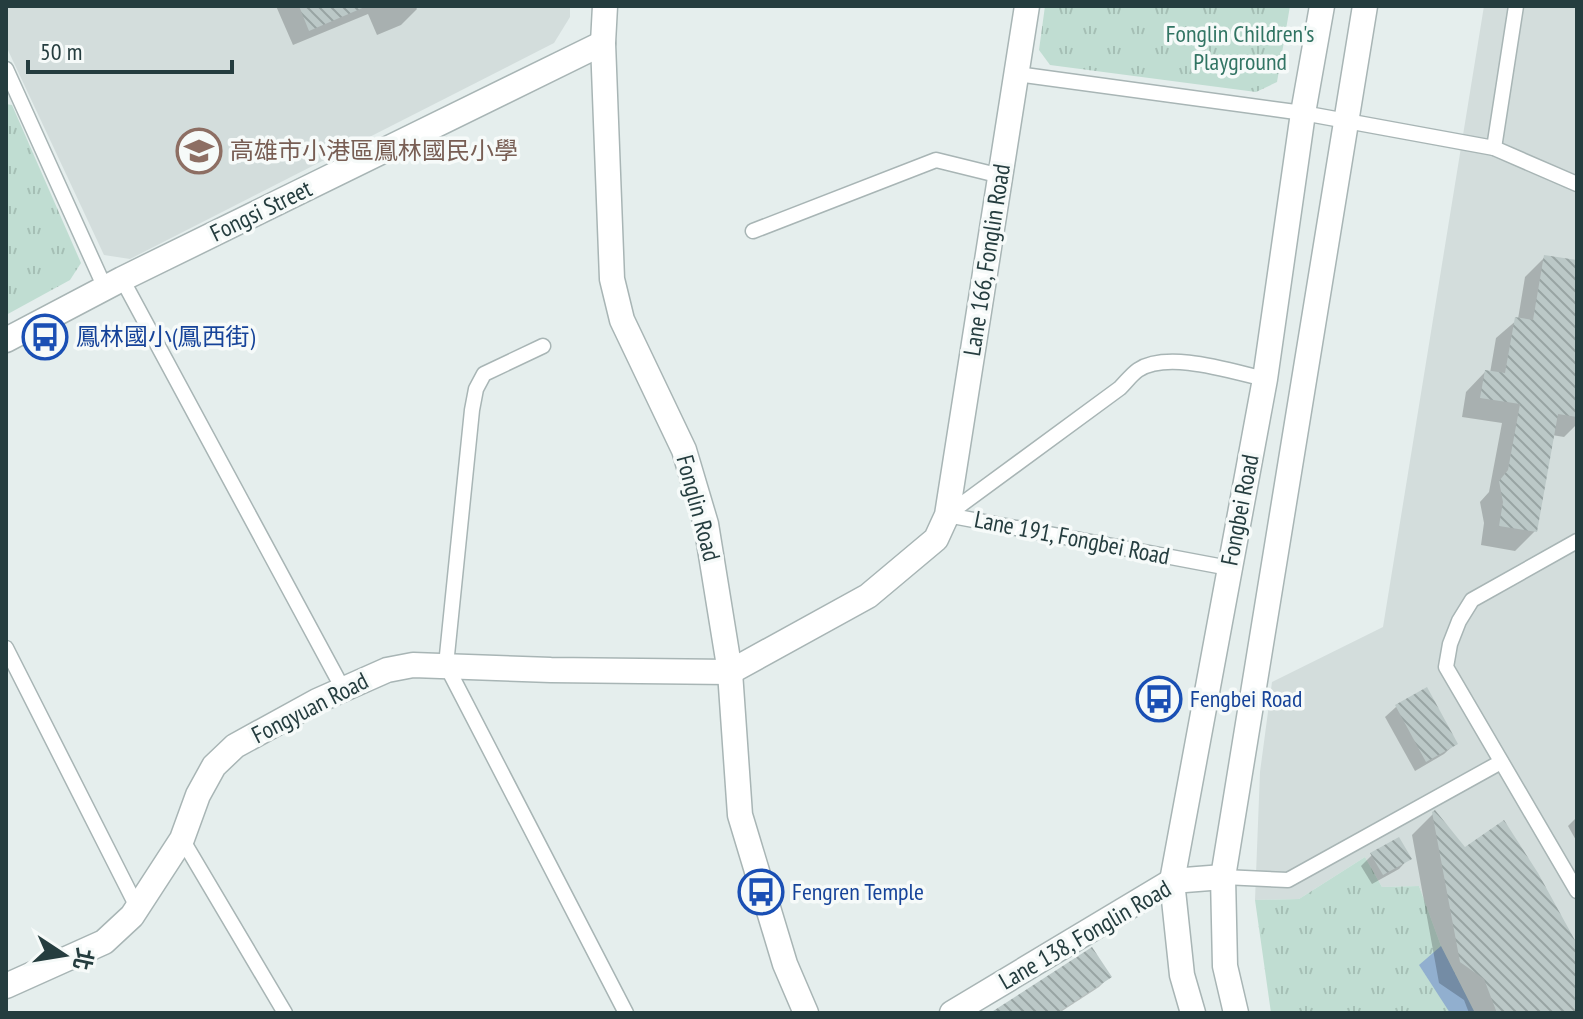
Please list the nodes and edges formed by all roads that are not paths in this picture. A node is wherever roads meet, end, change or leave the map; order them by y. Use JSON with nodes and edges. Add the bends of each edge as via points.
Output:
{"nodes":[{"id":1,"x":605,"y":6,"type":"edge"},
{"id":2,"x":1027,"y":6,"type":"edge"},
{"id":3,"x":1322,"y":6,"type":"edge"},
{"id":4,"x":1365,"y":6,"type":"edge"},
{"id":5,"x":1516,"y":6,"type":"edge"},
{"id":6,"x":603,"y":43,"type":"junction"},
{"id":7,"x":7,"y":74,"type":"edge"},
{"id":8,"x":1017,"y":74,"type":"junction"},
{"id":9,"x":1303,"y":113,"type":"junction"},
{"id":10,"x":1348,"y":122,"type":"junction"},
{"id":11,"x":1494,"y":148,"type":"junction"},
{"id":12,"x":1001,"y":176,"type":"junction"},
{"id":13,"x":1577,"y":184,"type":"edge"},
{"id":14,"x":753,"y":231,"type":"dead end"},
{"id":15,"x":114,"y":284,"type":"junction"},
{"id":16,"x":6,"y":340,"type":"edge"},
{"id":17,"x":543,"y":346,"type":"dead end"},
{"id":18,"x":1265,"y":379,"type":"junction"},
{"id":19,"x":947,"y":515,"type":"junction"},
{"id":20,"x":1577,"y":541,"type":"edge"},
{"id":21,"x":1229,"y":568,"type":"junction"},
{"id":22,"x":6,"y":648,"type":"edge"},
{"id":23,"x":446,"y":665,"type":"junction"},
{"id":24,"x":730,"y":672,"type":"junction"},
{"id":25,"x":343,"y":689,"type":"junction"},
{"id":26,"x":1501,"y":762,"type":"junction"},
{"id":27,"x":182,"y":839,"type":"junction"},
{"id":28,"x":1223,"y":877,"type":"junction"},
{"id":29,"x":1172,"y":881,"type":"junction"},
{"id":30,"x":1577,"y":891,"type":"edge"},
{"id":31,"x":137,"y":907,"type":"junction"},
{"id":32,"x":6,"y":986,"type":"edge"},
{"id":33,"x":285,"y":1013,"type":"edge"},
{"id":34,"x":626,"y":1013,"type":"edge"},
{"id":35,"x":806,"y":1013,"type":"edge"},
{"id":36,"x":952,"y":1013,"type":"edge"},
{"id":37,"x":1193,"y":1013,"type":"edge"},
{"id":38,"x":1236,"y":1013,"type":"edge"}],
"edges":[{"from":1,"to":6,"type":"street","name":"Fonglin Road"},
{"from":2,"to":8,"type":"street","name":"Lane 166, Fonglin Road"},
{"from":3,"to":9,"type":"street","name":"Fongbei Road"},
{"from":4,"to":10,"type":"street","name":"Fongbei Road"},
{"from":5,"to":11,"type":"lane"},
{"from":6,"to":15,"type":"street","name":"Fongsi Street"},
{"from":6,"to":24,"type":"street","name":"Fonglin Road","via":[[612,279],[622,320],[684,450],[706,524]]},
{"from":7,"to":15,"type":"lane"},
{"from":8,"to":9,"type":"lane"},
{"from":8,"to":12,"type":"street","name":"Lane 166, Fonglin Road"},
{"from":9,"to":10,"type":"lane"},
{"from":9,"to":18,"type":"street","name":"Fongbei Road"},
{"from":10,"to":11,"type":"lane"},
{"from":10,"to":28,"type":"street","name":"Fongbei Road"},
{"from":11,"to":13,"type":"lane"},
{"from":12,"to":14,"type":"lane","via":[[936,160]]},
{"from":12,"to":19,"type":"street","name":"Lane 166, Fonglin Road"},
{"from":15,"to":16,"type":"street","name":"Fongsi Street"},
{"from":15,"to":25,"type":"lane"},
{"from":17,"to":23,"type":"lane","via":[[484,374],[476,389]]},
{"from":18,"to":19,"type":"lane","via":[[1191,363],[1140,368]]},
{"from":18,"to":21,"type":"street","name":"Fongbei Road"},
{"from":19,"to":21,"type":"lane","name":"Lane 191, Fongbei Road"},
{"from":19,"to":24,"type":"street","name":"Lane 191, Fongbei Road","via":[[936,539],[868,596]]},
{"from":20,"to":26,"type":"lane","via":[[1472,600],[1450,644],[1446,667]]},
{"from":21,"to":29,"type":"street","name":"Fongbei Road"},
{"from":22,"to":31,"type":"lane"},
{"from":23,"to":24,"type":"street","name":"Fongyuan Road"},
{"from":23,"to":25,"type":"street","name":"Fongyuan Road","via":[[387,670]]},
{"from":23,"to":34,"type":"lane"},
{"from":24,"to":35,"type":"street","name":"Fonglin Road","via":[[740,815],[785,964]]},
{"from":25,"to":27,"type":"street","name":"Fongyuan Road","via":[[235,746],[214,766]]},
{"from":26,"to":28,"type":"lane","via":[[1288,880]]},
{"from":26,"to":30,"type":"lane"},
{"from":27,"to":31,"type":"street","name":"Fongyuan Road"},
{"from":27,"to":33,"type":"lane"},
{"from":28,"to":29,"type":"street","name":"Lane 138, Fonglin Road"},
{"from":28,"to":38,"type":"street","name":"Fongbei Road","via":[[1225,966]]},
{"from":29,"to":36,"type":"street","name":"Lane 138, Fonglin Road"},
{"from":29,"to":37,"type":"street","name":"Fongbei Road","via":[[1182,975]]},
{"from":31,"to":32,"type":"street","name":"Fongyuan Road","via":[[104,942]]}]}
